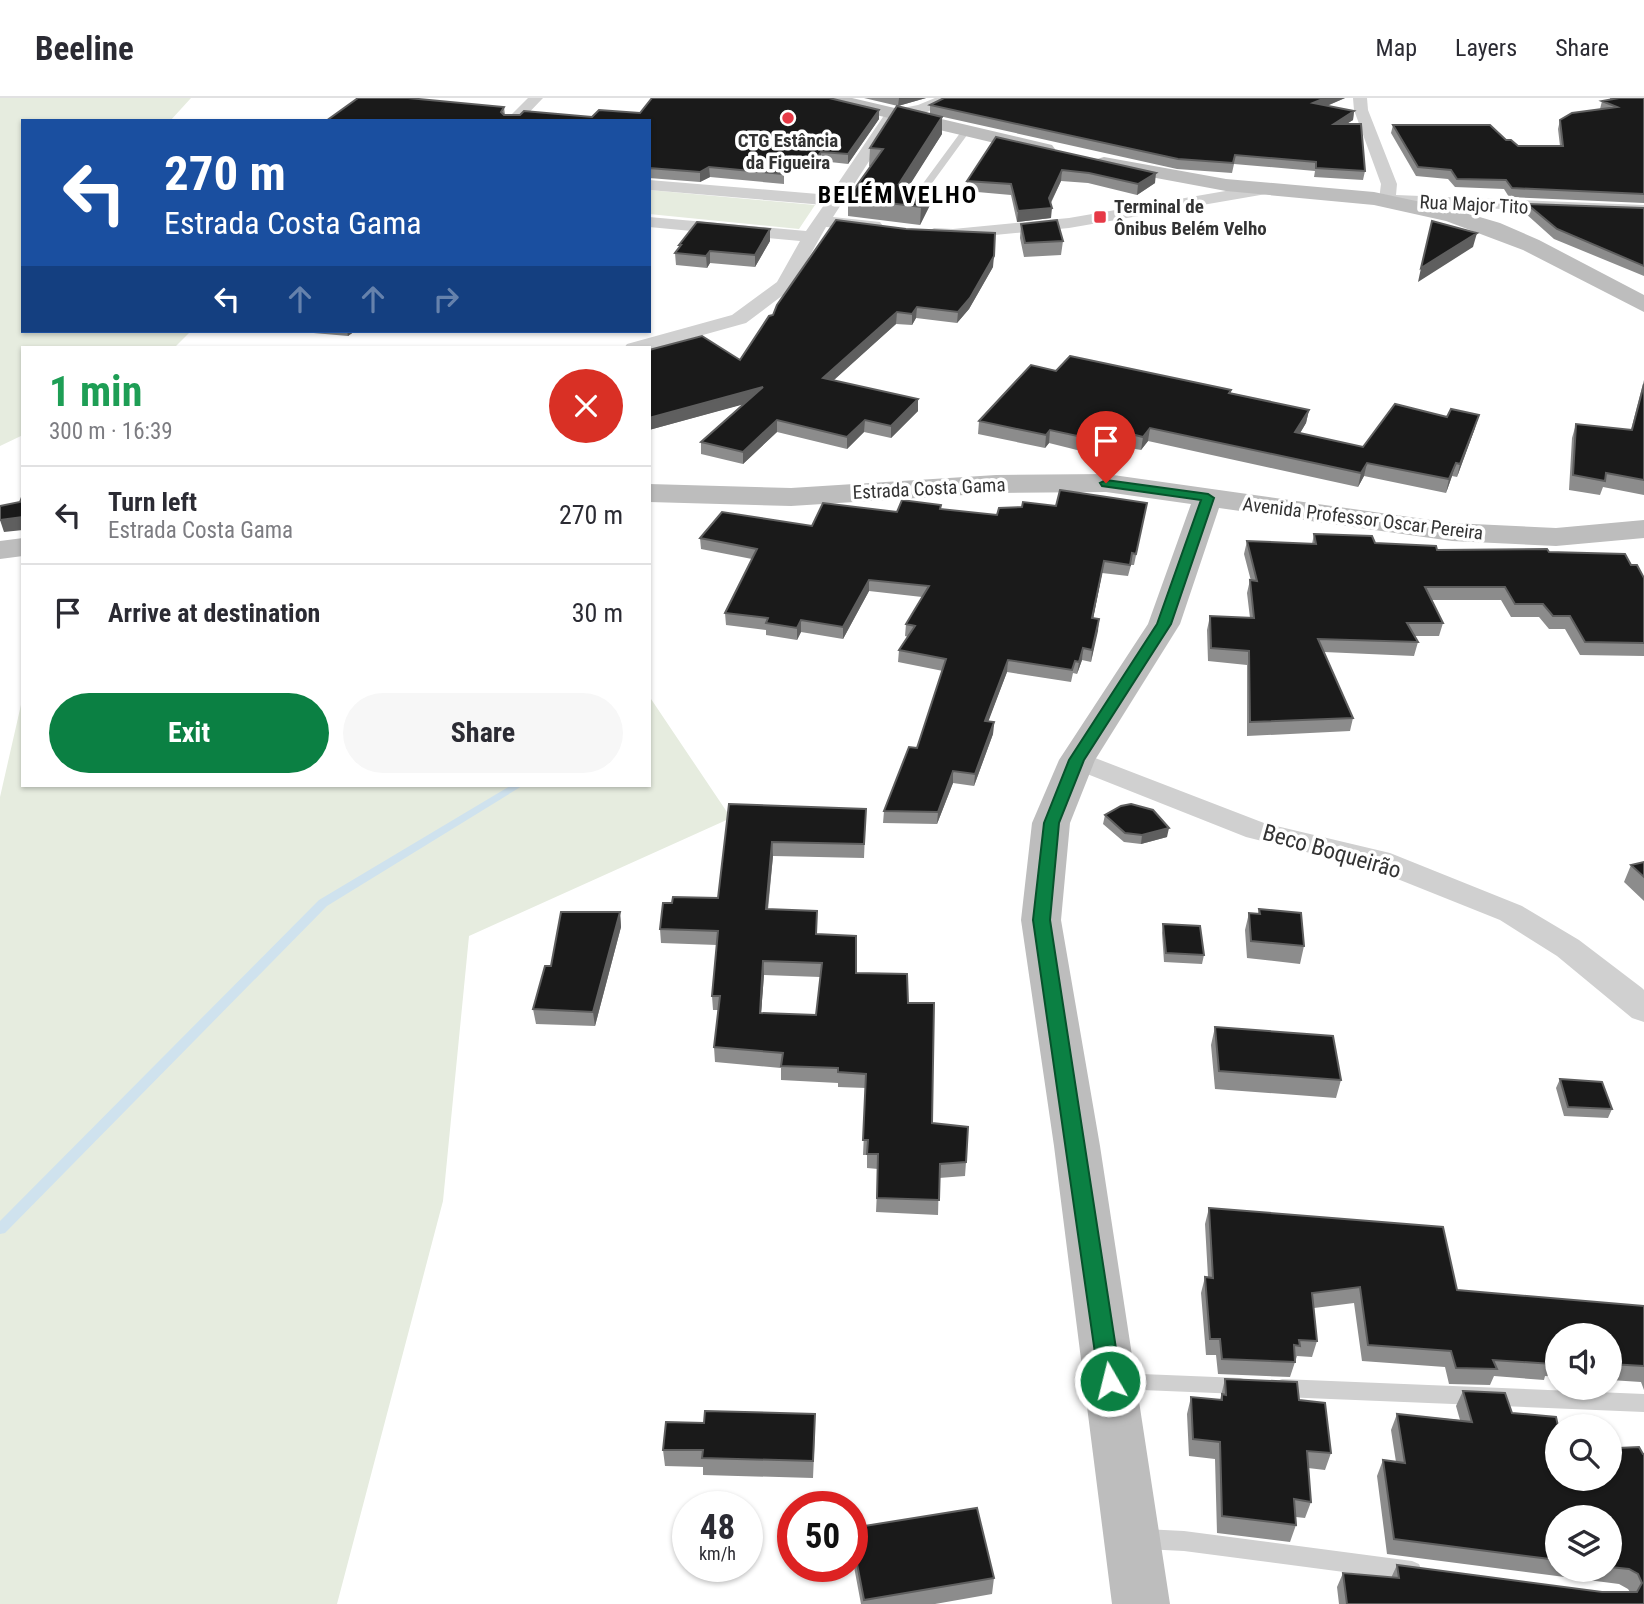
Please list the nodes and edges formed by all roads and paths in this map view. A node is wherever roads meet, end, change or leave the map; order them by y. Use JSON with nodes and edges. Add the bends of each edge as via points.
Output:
{"nodes":[{"id":1,"x":536,"y":98,"type":"edge"},
{"id":2,"x":948,"y":98,"type":"edge"},
{"id":3,"x":1360,"y":98,"type":"edge"},
{"id":4,"x":835,"y":99,"type":"edge"},
{"id":5,"x":892,"y":114,"type":"junction"},
{"id":6,"x":514,"y":119,"type":"edge"},
{"id":7,"x":966,"y":131,"type":"junction"},
{"id":8,"x":1061,"y":153,"type":"edge"},
{"id":9,"x":1089,"y":159,"type":"edge"},
{"id":10,"x":651,"y":185,"type":"edge"},
{"id":11,"x":1266,"y":189,"type":"junction"},
{"id":12,"x":916,"y":200,"type":"edge"},
{"id":13,"x":1387,"y":200,"type":"junction"},
{"id":14,"x":836,"y":201,"type":"junction"},
{"id":15,"x":1644,"y":210,"type":"edge"},
{"id":16,"x":651,"y":222,"type":"edge"},
{"id":17,"x":890,"y":228,"type":"edge"},
{"id":18,"x":817,"y":229,"type":"junction"},
{"id":19,"x":917,"y":231,"type":"edge"},
{"id":20,"x":1644,"y":305,"type":"edge"},
{"id":21,"x":641,"y":346,"type":"edge"},
{"id":22,"x":651,"y":493,"type":"edge"},
{"id":23,"x":1208,"y":498,"type":"junction"},
{"id":24,"x":1644,"y":529,"type":"edge"},
{"id":25,"x":21,"y":547,"type":"edge"},
{"id":26,"x":0,"y":550,"type":"edge"},
{"id":27,"x":1077,"y":760,"type":"junction"},
{"id":28,"x":1644,"y":1010,"type":"edge"},
{"id":29,"x":1110,"y":1381,"type":"junction"},
{"id":30,"x":1644,"y":1403,"type":"edge"},
{"id":31,"x":1132,"y":1539,"type":"junction"},
{"id":32,"x":1429,"y":1573,"type":"edge"},
{"id":33,"x":1141,"y":1604,"type":"edge"}],
"edges":[{"from":1,"to":6,"type":"street"},
{"from":2,"to":5,"type":"street"},
{"from":3,"to":13,"type":"street","via":[[1389,184]]},
{"from":4,"to":5,"type":"main road"},
{"from":5,"to":7,"type":"main road"},
{"from":5,"to":14,"type":"street"},
{"from":7,"to":8,"type":"main road"},
{"from":7,"to":12,"type":"lane"},
{"from":9,"to":11,"type":"main road","via":[[1143,172]]},
{"from":10,"to":14,"type":"street"},
{"from":11,"to":13,"type":"main road"},
{"from":11,"to":19,"type":"street","via":[[1069,223],[953,234]]},
{"from":13,"to":15,"type":"street","name":"Rua Major Tito"},
{"from":13,"to":20,"type":"main road","via":[[1492,228],[1557,257]]},
{"from":14,"to":18,"type":"street"},
{"from":16,"to":18,"type":"street"},
{"from":17,"to":18,"type":"street"},
{"from":18,"to":21,"type":"street","via":[[784,285],[738,319]]},
{"from":22,"to":23,"type":"main road","name":"Estrada Costa Gama","via":[[791,496],[996,484],[1106,483]]},
{"from":23,"to":24,"type":"main road","name":"Avenida Professor Oscar Pereira","via":[[1452,532],[1556,537]]},
{"from":23,"to":27,"type":"main road","via":[[1164,624]]},
{"from":25,"to":26,"type":"main road"},
{"from":27,"to":28,"type":"street","name":"Beco Boqueirão","via":[[1256,830],[1379,860],[1511,913],[1568,948]]},
{"from":27,"to":29,"type":"main road","via":[[1051,823],[1041,920]]},
{"from":29,"to":30,"type":"lane"},
{"from":29,"to":31,"type":"main road"},
{"from":31,"to":32,"type":"lane","via":[[1184,1541]]},
{"from":31,"to":33,"type":"main road"}]}
